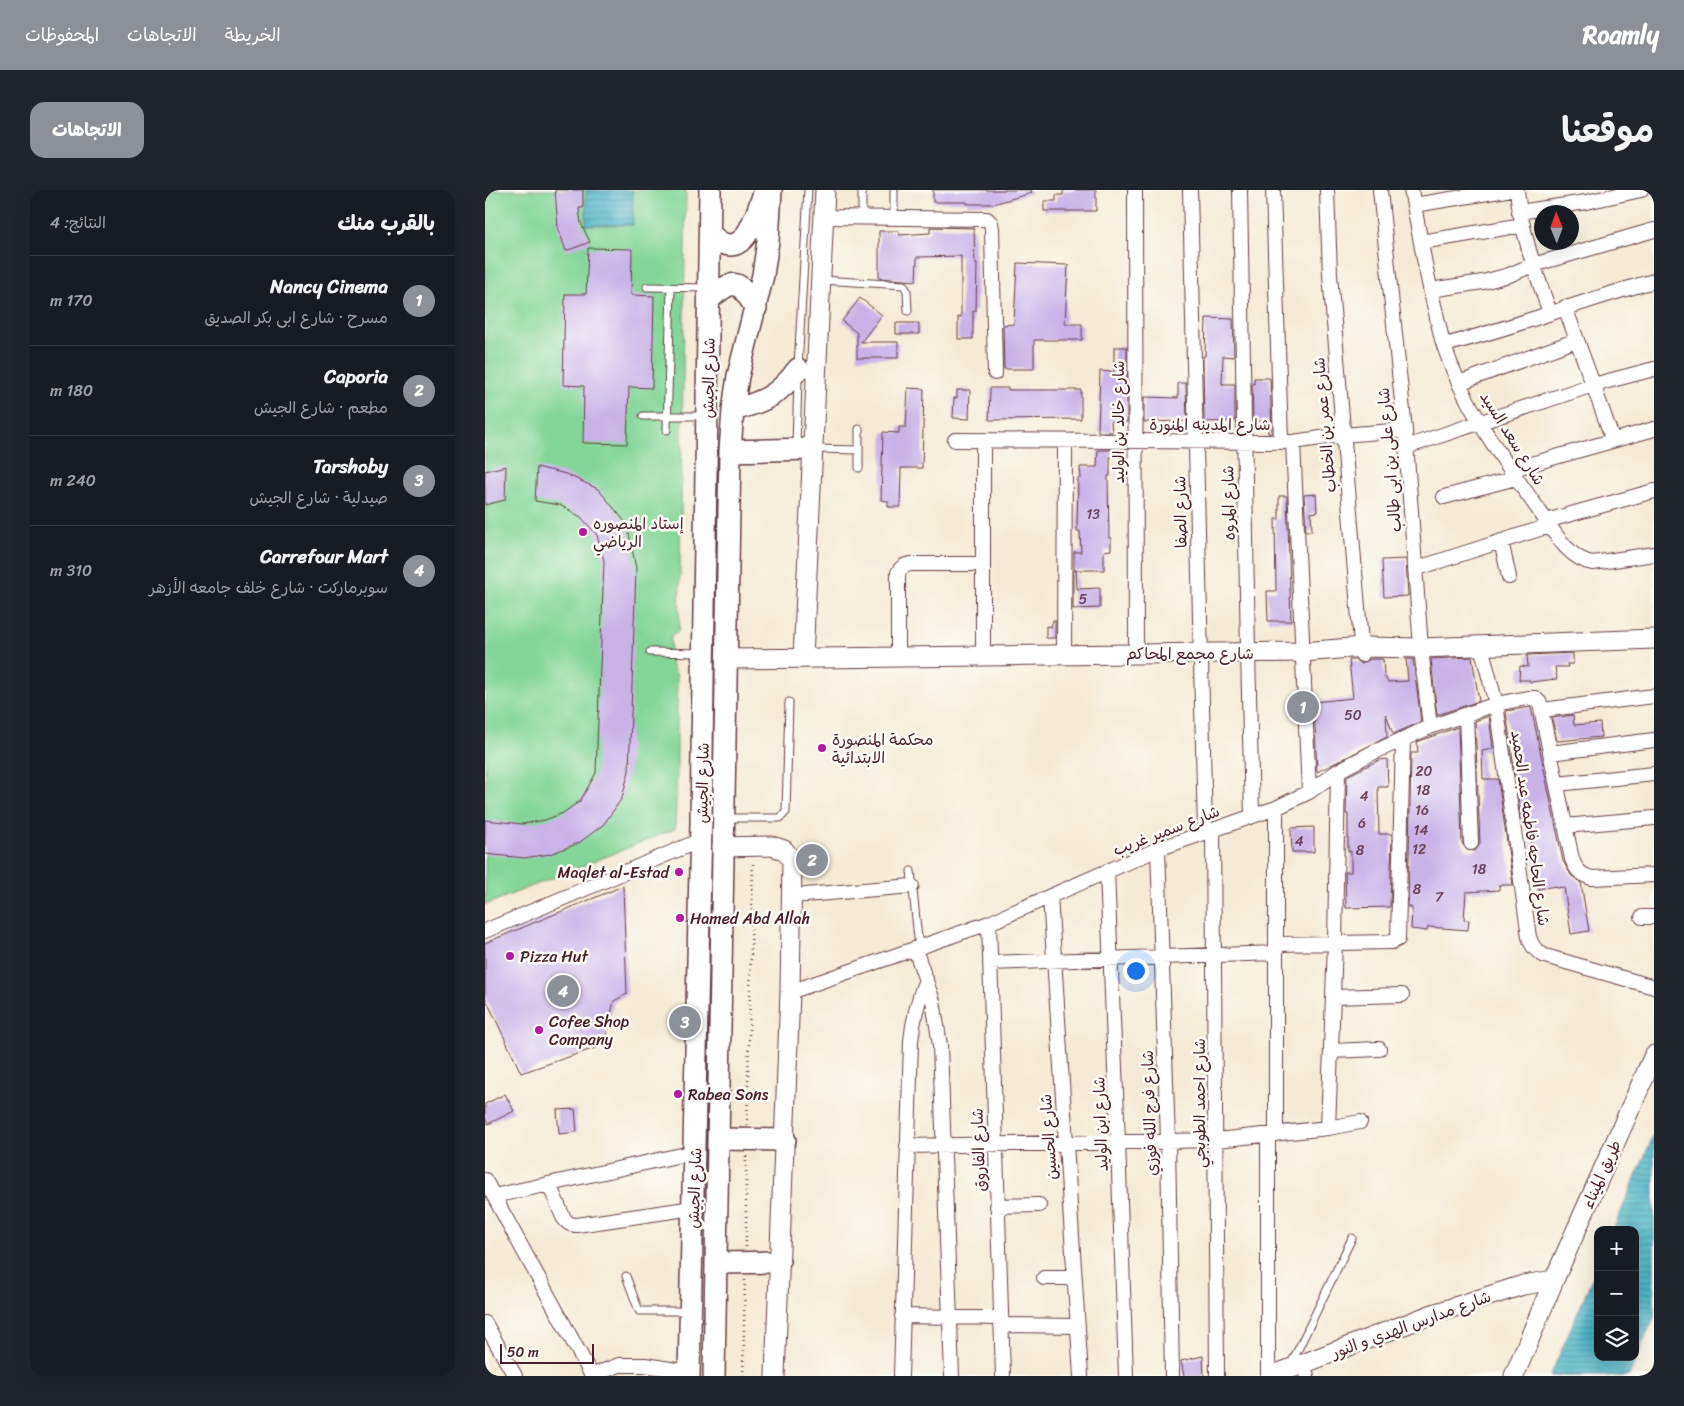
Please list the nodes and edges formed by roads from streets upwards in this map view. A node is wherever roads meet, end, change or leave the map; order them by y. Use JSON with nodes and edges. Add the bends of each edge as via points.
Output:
{"nodes":[{"id":1,"x":710,"y":190,"type":"edge"},
{"id":2,"x":765,"y":190,"type":"edge"},
{"id":3,"x":771,"y":190,"type":"edge"},
{"id":4,"x":825,"y":190,"type":"edge"},
{"id":5,"x":1135,"y":190,"type":"edge"},
{"id":6,"x":1190,"y":190,"type":"edge"},
{"id":7,"x":1240,"y":190,"type":"edge"},
{"id":8,"x":1273,"y":190,"type":"edge"},
{"id":9,"x":1327,"y":190,"type":"edge"},
{"id":10,"x":1380,"y":190,"type":"edge"},
{"id":11,"x":1411,"y":190,"type":"edge"},
{"id":12,"x":1506,"y":190,"type":"edge"},
{"id":13,"x":1517,"y":190,"type":"edge"},
{"id":14,"x":1641,"y":190,"type":"edge"},
{"id":15,"x":1414,"y":205,"type":"junction"},
{"id":16,"x":824,"y":217,"type":"junction"},
{"id":17,"x":1521,"y":218,"type":"junction"},
{"id":18,"x":1654,"y":230,"type":"edge"},
{"id":19,"x":710,"y":234,"type":"junction"},
{"id":20,"x":1421,"y":242,"type":"junction"},
{"id":21,"x":1533,"y":265,"type":"junction"},
{"id":22,"x":1653,"y":285,"type":"edge"},
{"id":23,"x":1430,"y":290,"type":"junction"},
{"id":24,"x":709,"y":294,"type":"junction"},
{"id":25,"x":1565,"y":307,"type":"junction"},
{"id":26,"x":756,"y":308,"type":"junction"},
{"id":27,"x":1550,"y":313,"type":"junction"},
{"id":28,"x":1577,"y":340,"type":"junction"},
{"id":29,"x":1444,"y":345,"type":"junction"},
{"id":30,"x":798,"y":369,"type":"road end"},
{"id":31,"x":1654,"y":369,"type":"edge"},
{"id":32,"x":995,"y":373,"type":"dead end"},
{"id":33,"x":1459,"y":383,"type":"junction"},
{"id":34,"x":1593,"y":385,"type":"junction"},
{"id":35,"x":733,"y":410,"type":"junction"},
{"id":36,"x":1479,"y":424,"type":"junction"},
{"id":37,"x":1654,"y":429,"type":"edge"},
{"id":38,"x":1405,"y":430,"type":"junction"},
{"id":39,"x":1342,"y":435,"type":"junction"},
{"id":40,"x":955,"y":440,"type":"dead end"},
{"id":41,"x":983,"y":440,"type":"junction"},
{"id":42,"x":1065,"y":440,"type":"junction"},
{"id":43,"x":1613,"y":440,"type":"junction"},
{"id":44,"x":1136,"y":441,"type":"junction"},
{"id":45,"x":1196,"y":441,"type":"junction"},
{"id":46,"x":1287,"y":441,"type":"junction"},
{"id":47,"x":1244,"y":442,"type":"junction"},
{"id":48,"x":1406,"y":447,"type":"junction"},
{"id":49,"x":804,"y":450,"type":"junction"},
{"id":50,"x":730,"y":451,"type":"junction"},
{"id":51,"x":1513,"y":474,"type":"junction"},
{"id":52,"x":1654,"y":491,"type":"edge"},
{"id":53,"x":1444,"y":498,"type":"dead end"},
{"id":54,"x":1548,"y":523,"type":"junction"},
{"id":55,"x":1501,"y":541,"type":"junction"},
{"id":56,"x":1654,"y":554,"type":"edge"},
{"id":57,"x":983,"y":564,"type":"junction"},
{"id":58,"x":1415,"y":569,"type":"junction"},
{"id":59,"x":1509,"y":577,"type":"dead end"},
{"id":60,"x":1654,"y":639,"type":"edge"},
{"id":61,"x":1481,"y":646,"type":"junction"},
{"id":62,"x":1421,"y":648,"type":"junction"},
{"id":63,"x":1363,"y":651,"type":"junction"},
{"id":64,"x":1303,"y":652,"type":"junction"},
{"id":65,"x":1136,"y":653,"type":"junction"},
{"id":66,"x":1201,"y":653,"type":"junction"},
{"id":67,"x":1248,"y":653,"type":"junction"},
{"id":68,"x":1064,"y":654,"type":"junction"},
{"id":69,"x":983,"y":655,"type":"junction"},
{"id":70,"x":898,"y":656,"type":"junction"},
{"id":71,"x":726,"y":658,"type":"junction"},
{"id":72,"x":803,"y":658,"type":"junction"},
{"id":73,"x":1654,"y":696,"type":"edge"},
{"id":74,"x":1496,"y":704,"type":"junction"},
{"id":75,"x":1541,"y":710,"type":"junction"},
{"id":76,"x":1467,"y":715,"type":"junction"},
{"id":77,"x":1430,"y":727,"type":"junction"},
{"id":78,"x":1403,"y":739,"type":"junction"},
{"id":79,"x":1654,"y":740,"type":"edge"},
{"id":80,"x":1550,"y":753,"type":"junction"},
{"id":81,"x":1338,"y":771,"type":"junction"},
{"id":82,"x":1654,"y":774,"type":"edge"},
{"id":83,"x":1557,"y":784,"type":"junction"},
{"id":84,"x":1309,"y":792,"type":"junction"},
{"id":85,"x":1276,"y":808,"type":"junction"},
{"id":86,"x":1253,"y":816,"type":"junction"},
{"id":87,"x":1654,"y":818,"type":"edge"},
{"id":88,"x":1565,"y":826,"type":"junction"},
{"id":89,"x":1209,"y":831,"type":"junction"},
{"id":90,"x":701,"y":840,"type":"junction"},
{"id":91,"x":1471,"y":843,"type":"dead end"},
{"id":92,"x":722,"y":847,"type":"junction"},
{"id":93,"x":1158,"y":849,"type":"junction"},
{"id":94,"x":1107,"y":871,"type":"junction"},
{"id":95,"x":1654,"y":875,"type":"edge"},
{"id":96,"x":912,"y":886,"type":"road end"},
{"id":97,"x":793,"y":896,"type":"junction"},
{"id":98,"x":1050,"y":896,"type":"junction"},
{"id":99,"x":989,"y":923,"type":"junction"},
{"id":100,"x":485,"y":931,"type":"edge"},
{"id":101,"x":1335,"y":943,"type":"junction"},
{"id":102,"x":917,"y":948,"type":"junction"},
{"id":103,"x":1276,"y":949,"type":"junction"},
{"id":104,"x":1215,"y":956,"type":"junction"},
{"id":105,"x":1162,"y":958,"type":"junction"},
{"id":106,"x":1111,"y":959,"type":"junction"},
{"id":107,"x":1054,"y":961,"type":"junction"},
{"id":108,"x":990,"y":963,"type":"junction"},
{"id":109,"x":926,"y":980,"type":"junction"},
{"id":110,"x":1654,"y":987,"type":"edge"},
{"id":111,"x":790,"y":992,"type":"junction"},
{"id":112,"x":1402,"y":995,"type":"dead end"},
{"id":113,"x":1333,"y":997,"type":"junction"},
{"id":114,"x":1379,"y":1049,"type":"dead end"},
{"id":115,"x":1331,"y":1051,"type":"junction"},
{"id":116,"x":1654,"y":1054,"type":"edge"},
{"id":117,"x":1359,"y":1122,"type":"dead end"},
{"id":118,"x":1328,"y":1128,"type":"junction"},
{"id":119,"x":1272,"y":1135,"type":"junction"},
{"id":120,"x":718,"y":1139,"type":"junction"},
{"id":121,"x":785,"y":1140,"type":"junction"},
{"id":122,"x":1217,"y":1140,"type":"junction"},
{"id":123,"x":1168,"y":1141,"type":"junction"},
{"id":124,"x":1066,"y":1142,"type":"junction"},
{"id":125,"x":1118,"y":1142,"type":"junction"},
{"id":126,"x":995,"y":1144,"type":"junction"},
{"id":127,"x":944,"y":1145,"type":"junction"},
{"id":128,"x":907,"y":1146,"type":"junction"},
{"id":129,"x":695,"y":1152,"type":"junction"},
{"id":130,"x":485,"y":1180,"type":"edge"},
{"id":131,"x":549,"y":1184,"type":"junction"},
{"id":132,"x":494,"y":1196,"type":"junction"},
{"id":133,"x":1039,"y":1205,"type":"dead end"},
{"id":134,"x":997,"y":1206,"type":"junction"},
{"id":135,"x":693,"y":1208,"type":"junction"},
{"id":136,"x":779,"y":1262,"type":"junction"},
{"id":137,"x":717,"y":1263,"type":"junction"},
{"id":138,"x":1044,"y":1278,"type":"dead end"},
{"id":139,"x":1075,"y":1278,"type":"junction"},
{"id":140,"x":1554,"y":1280,"type":"junction"},
{"id":141,"x":691,"y":1285,"type":"junction"},
{"id":142,"x":716,"y":1286,"type":"junction"},
{"id":143,"x":902,"y":1316,"type":"junction"},
{"id":144,"x":950,"y":1317,"type":"junction"},
{"id":145,"x":691,"y":1319,"type":"junction"},
{"id":146,"x":1001,"y":1321,"type":"junction"},
{"id":147,"x":485,"y":1323,"type":"edge"},
{"id":148,"x":715,"y":1325,"type":"junction"},
{"id":149,"x":1078,"y":1326,"type":"junction"},
{"id":150,"x":1300,"y":1370,"type":"edge"},
{"id":151,"x":689,"y":1374,"type":"edge"},
{"id":152,"x":515,"y":1376,"type":"edge"},
{"id":153,"x":591,"y":1376,"type":"edge"},
{"id":154,"x":714,"y":1376,"type":"edge"},
{"id":155,"x":775,"y":1376,"type":"edge"},
{"id":156,"x":901,"y":1376,"type":"edge"},
{"id":157,"x":952,"y":1376,"type":"edge"},
{"id":158,"x":1003,"y":1376,"type":"edge"},
{"id":159,"x":1081,"y":1376,"type":"edge"},
{"id":160,"x":1126,"y":1376,"type":"edge"},
{"id":161,"x":1172,"y":1376,"type":"edge"},
{"id":162,"x":1217,"y":1376,"type":"edge"},
{"id":163,"x":1270,"y":1376,"type":"edge"},
{"id":164,"x":1514,"y":1376,"type":"edge"}],
"edges":[{"from":1,"to":19,"type":"main road","name":"شارع الجيش"},
{"from":2,"to":19,"type":"main road","via":[[747,237],[727,245]]},
{"from":3,"to":26,"type":"main road","name":"شارع الجيش","via":[[768,241]]},
{"from":4,"to":16,"type":"street"},
{"from":5,"to":44,"type":"street","name":"شارع خالد بن الوليد"},
{"from":6,"to":45,"type":"street","name":"شارع الصفا"},
{"from":7,"to":47,"type":"street","name":"شارع المروه"},
{"from":8,"to":46,"type":"street"},
{"from":9,"to":39,"type":"street","name":"شارع عمر بن الخطاب"},
{"from":10,"to":38,"type":"street","name":"شارع على بن ابى طالب"},
{"from":11,"to":15,"type":"street","name":"شارع سعد السيد"},
{"from":12,"to":15,"type":"street"},
{"from":13,"to":17,"type":"street"},
{"from":14,"to":17,"type":"street"},
{"from":15,"to":20,"type":"street","name":"شارع سعد السيد"},
{"from":16,"to":32,"type":"street","via":[[987,219],[991,223]]},
{"from":16,"to":49,"type":"street"},
{"from":17,"to":20,"type":"street"},
{"from":17,"to":21,"type":"street"},
{"from":18,"to":21,"type":"street"},
{"from":19,"to":24,"type":"main road","name":"شارع الجيش"},
{"from":20,"to":23,"type":"street","name":"شارع سعد السيد"},
{"from":21,"to":23,"type":"street","via":[[1483,282]]},
{"from":21,"to":27,"type":"street"},
{"from":22,"to":25,"type":"street"},
{"from":23,"to":29,"type":"street","name":"شارع سعد السيد"},
{"from":24,"to":26,"type":"main road","via":[[735,284],[742,288]]},
{"from":24,"to":90,"type":"main road","name":"شارع الجيش"},
{"from":25,"to":27,"type":"street"},
{"from":25,"to":28,"type":"street"},
{"from":26,"to":35,"type":"main road","name":"شارع الجيش","via":[[745,342]]},
{"from":27,"to":29,"type":"street"},
{"from":28,"to":33,"type":"street"},
{"from":28,"to":34,"type":"street"},
{"from":29,"to":33,"type":"street","name":"شارع سعد السيد"},
{"from":30,"to":35,"type":"main road","via":[[771,397]]},
{"from":31,"to":34,"type":"street"},
{"from":33,"to":36,"type":"street","name":"شارع سعد السيد"},
{"from":34,"to":36,"type":"street"},
{"from":34,"to":43,"type":"street"},
{"from":35,"to":50,"type":"main road","name":"شارع الجيش"},
{"from":36,"to":48,"type":"street"},
{"from":36,"to":51,"type":"street","name":"شارع سعد السيد"},
{"from":37,"to":43,"type":"street"},
{"from":38,"to":39,"type":"street","name":"شارع المدينه المنورة"},
{"from":38,"to":48,"type":"street","name":"شارع على بن ابى طالب"},
{"from":39,"to":46,"type":"street","name":"شارع المدينه المنورة"},
{"from":39,"to":63,"type":"street","name":"شارع عمر بن الخطاب"},
{"from":40,"to":41,"type":"street","name":"شارع المدينه المنورة"},
{"from":41,"to":42,"type":"street","name":"شارع المدينه المنورة"},
{"from":41,"to":57,"type":"street"},
{"from":42,"to":44,"type":"street","name":"شارع المدينه المنورة"},
{"from":42,"to":68,"type":"street"},
{"from":43,"to":51,"type":"street"},
{"from":44,"to":45,"type":"street","name":"شارع المدينه المنورة"},
{"from":44,"to":65,"type":"street","name":"شارع خالد بن الوليد"},
{"from":45,"to":47,"type":"street","name":"شارع المدينه المنورة"},
{"from":45,"to":66,"type":"street","name":"شارع الصفا"},
{"from":46,"to":47,"type":"street","name":"شارع المدينه المنورة"},
{"from":46,"to":64,"type":"street"},
{"from":47,"to":67,"type":"street","name":"شارع المروه"},
{"from":48,"to":58,"type":"street","name":"شارع على بن ابى طالب"},
{"from":49,"to":50,"type":"main road"},
{"from":49,"to":72,"type":"street"},
{"from":50,"to":71,"type":"main road","name":"شارع الجيش"},
{"from":51,"to":53,"type":"street"},
{"from":51,"to":54,"type":"street","name":"شارع سعد السيد"},
{"from":52,"to":54,"type":"street"},
{"from":54,"to":55,"type":"street"},
{"from":54,"to":56,"type":"street","name":"شارع سعد السيد","via":[[1571,552],[1584,561],[1593,563]]},
{"from":55,"to":58,"type":"street"},
{"from":55,"to":59,"type":"street"},
{"from":57,"to":69,"type":"street"},
{"from":57,"to":70,"type":"street","via":[[911,564],[901,568],[898,573]]},
{"from":58,"to":62,"type":"street","name":"شارع على بن ابى طالب"},
{"from":60,"to":61,"type":"street","name":"شارع مجمع المحاكم"},
{"from":61,"to":62,"type":"street","name":"شارع مجمع المحاكم"},
{"from":61,"to":74,"type":"street","name":"شارع الحاجه فاطمه عبد الحميد"},
{"from":62,"to":63,"type":"street","name":"شارع مجمع المحاكم"},
{"from":62,"to":77,"type":"street","name":"شارع على بن ابى طالب"},
{"from":63,"to":64,"type":"street","name":"شارع مجمع المحاكم"},
{"from":64,"to":67,"type":"street","name":"شارع مجمع المحاكم"},
{"from":64,"to":84,"type":"street"},
{"from":65,"to":66,"type":"street","name":"شارع مجمع المحاكم"},
{"from":65,"to":68,"type":"street","name":"شارع مجمع المحاكم"},
{"from":66,"to":67,"type":"street","name":"شارع مجمع المحاكم"},
{"from":66,"to":89,"type":"street","name":"شارع الصفا"},
{"from":67,"to":86,"type":"street","name":"شارع المروه"},
{"from":68,"to":69,"type":"street","name":"شارع مجمع المحاكم"},
{"from":69,"to":70,"type":"street","name":"شارع مجمع المحاكم"},
{"from":70,"to":72,"type":"street","name":"شارع مجمع المحاكم"},
{"from":71,"to":72,"type":"street","name":"شارع مجمع المحاكم"},
{"from":71,"to":92,"type":"main road","name":"شارع الجيش"},
{"from":73,"to":75,"type":"street"},
{"from":74,"to":75,"type":"street","name":"شارع سمير غريب","via":[[1535,698]]},
{"from":74,"to":76,"type":"street","name":"شارع سمير غريب"},
{"from":74,"to":110,"type":"street","name":"شارع الحاجه فاطمه عبد الحميد","via":[[1532,945],[1545,956]]},
{"from":75,"to":80,"type":"street"},
{"from":76,"to":77,"type":"street","name":"شارع سمير غريب"},
{"from":76,"to":91,"type":"street"},
{"from":77,"to":78,"type":"street","name":"شارع سمير غريب"},
{"from":78,"to":81,"type":"street","name":"شارع سمير غريب"},
{"from":78,"to":101,"type":"street","via":[[1397,939],[1392,942]]},
{"from":79,"to":80,"type":"street"},
{"from":80,"to":83,"type":"street"},
{"from":81,"to":84,"type":"street","name":"شارع سمير غريب"},
{"from":81,"to":101,"type":"street"},
{"from":82,"to":83,"type":"street"},
{"from":83,"to":88,"type":"street"},
{"from":84,"to":85,"type":"street","name":"شارع سمير غريب"},
{"from":85,"to":86,"type":"street","name":"شارع سمير غريب"},
{"from":85,"to":103,"type":"street"},
{"from":86,"to":89,"type":"street","name":"شارع سمير غريب"},
{"from":87,"to":88,"type":"street"},
{"from":88,"to":95,"type":"street","via":[[1575,869],[1583,875],[1592,878]]},
{"from":89,"to":93,"type":"street","name":"شارع سمير غريب"},
{"from":89,"to":104,"type":"street","name":"شارع احمد الطوبجي"},
{"from":90,"to":100,"type":"street"},
{"from":90,"to":129,"type":"main road","name":"شارع الجيش"},
{"from":92,"to":97,"type":"street","via":[[772,846],[784,850],[792,860]]},
{"from":92,"to":120,"type":"main road","name":"شارع الجيش"},
{"from":93,"to":94,"type":"street","name":"شارع سمير غريب"},
{"from":93,"to":105,"type":"street","name":"شارع فرج الله فوزي"},
{"from":94,"to":98,"type":"street","name":"شارع سمير غريب"},
{"from":94,"to":106,"type":"street","name":"شارع ابن الوليد"},
{"from":96,"to":97,"type":"street"},
{"from":97,"to":111,"type":"street"},
{"from":98,"to":99,"type":"street","name":"شارع سمير غريب"},
{"from":98,"to":107,"type":"street","name":"شارع الحسين"},
{"from":99,"to":102,"type":"street","name":"شارع سمير غريب"},
{"from":99,"to":108,"type":"street","name":"شارع الفاروق"},
{"from":101,"to":103,"type":"street"},
{"from":101,"to":113,"type":"street"},
{"from":102,"to":109,"type":"street"},
{"from":102,"to":111,"type":"street","name":"شارع سمير غريب"},
{"from":103,"to":104,"type":"street"},
{"from":103,"to":119,"type":"street"},
{"from":104,"to":105,"type":"street"},
{"from":104,"to":122,"type":"street","name":"شارع احمد الطوبجي"},
{"from":105,"to":106,"type":"street"},
{"from":105,"to":123,"type":"street","name":"شارع فرج الله فوزي"},
{"from":106,"to":107,"type":"street"},
{"from":106,"to":125,"type":"street","name":"شارع ابن الوليد"},
{"from":107,"to":108,"type":"street"},
{"from":107,"to":124,"type":"street","name":"شارع الحسين"},
{"from":108,"to":126,"type":"street","name":"شارع الفاروق"},
{"from":109,"to":127,"type":"street","via":[[940,1045]]},
{"from":109,"to":128,"type":"street","via":[[913,1020]]},
{"from":111,"to":121,"type":"street"},
{"from":112,"to":113,"type":"street"},
{"from":113,"to":115,"type":"street"},
{"from":114,"to":115,"type":"street"},
{"from":115,"to":118,"type":"street"},
{"from":116,"to":140,"type":"street","name":"طريق الميناء"},
{"from":117,"to":118,"type":"street"},
{"from":118,"to":119,"type":"street"},
{"from":119,"to":122,"type":"street"},
{"from":119,"to":163,"type":"street"},
{"from":120,"to":121,"type":"main road"},
{"from":120,"to":137,"type":"main road","name":"شارع الجيش"},
{"from":121,"to":136,"type":"street"},
{"from":122,"to":123,"type":"street"},
{"from":122,"to":162,"type":"street","name":"شارع احمد الطوبجي"},
{"from":123,"to":125,"type":"street"},
{"from":123,"to":161,"type":"street","name":"شارع فرج الله فوزي"},
{"from":124,"to":125,"type":"street"},
{"from":124,"to":126,"type":"street"},
{"from":124,"to":139,"type":"street","name":"شارع الحسين"},
{"from":125,"to":160,"type":"street","name":"شارع ابن الوليد"},
{"from":126,"to":127,"type":"street"},
{"from":126,"to":134,"type":"street","name":"شارع الفاروق"},
{"from":127,"to":128,"type":"street"},
{"from":127,"to":144,"type":"street"},
{"from":128,"to":143,"type":"street"},
{"from":129,"to":131,"type":"street"},
{"from":129,"to":135,"type":"main road","name":"شارع الجيش"},
{"from":130,"to":132,"type":"street"},
{"from":131,"to":132,"type":"street"},
{"from":131,"to":135,"type":"street","via":[[563,1217],[571,1225]]},
{"from":132,"to":153,"type":"street"},
{"from":133,"to":134,"type":"street"},
{"from":134,"to":146,"type":"street","name":"شارع الفاروق"},
{"from":135,"to":141,"type":"main road","name":"شارع الجيش"},
{"from":136,"to":137,"type":"main road"},
{"from":136,"to":155,"type":"street"},
{"from":137,"to":142,"type":"main road","name":"شارع الجيش"},
{"from":138,"to":139,"type":"street"},
{"from":139,"to":149,"type":"street","name":"شارع الحسين"},
{"from":140,"to":150,"type":"street","name":"شارع مدارس الهدي و النور","via":[[1523,1285],[1430,1315]]},
{"from":140,"to":164,"type":"street","name":"طريق الميناء"},
{"from":141,"to":142,"type":"main road","via":[[703,1291]]},
{"from":141,"to":145,"type":"main road","name":"شارع الجيش"},
{"from":142,"to":148,"type":"main road","name":"شارع الجيش"},
{"from":143,"to":144,"type":"street"},
{"from":143,"to":156,"type":"street"},
{"from":144,"to":146,"type":"street"},
{"from":144,"to":157,"type":"street"},
{"from":145,"to":148,"type":"main road"},
{"from":145,"to":151,"type":"main road","name":"شارع الجيش"},
{"from":146,"to":149,"type":"street"},
{"from":146,"to":158,"type":"street","name":"شارع الفاروق"},
{"from":147,"to":152,"type":"street"},
{"from":148,"to":154,"type":"main road","name":"شارع الجيش"},
{"from":149,"to":159,"type":"street","name":"شارع الحسين"},
{"from":150,"to":163,"type":"street","name":"شارع مدارس الهدي و النور"},
{"from":151,"to":153,"type":"street","via":[[645,1365],[619,1365]]}]}
